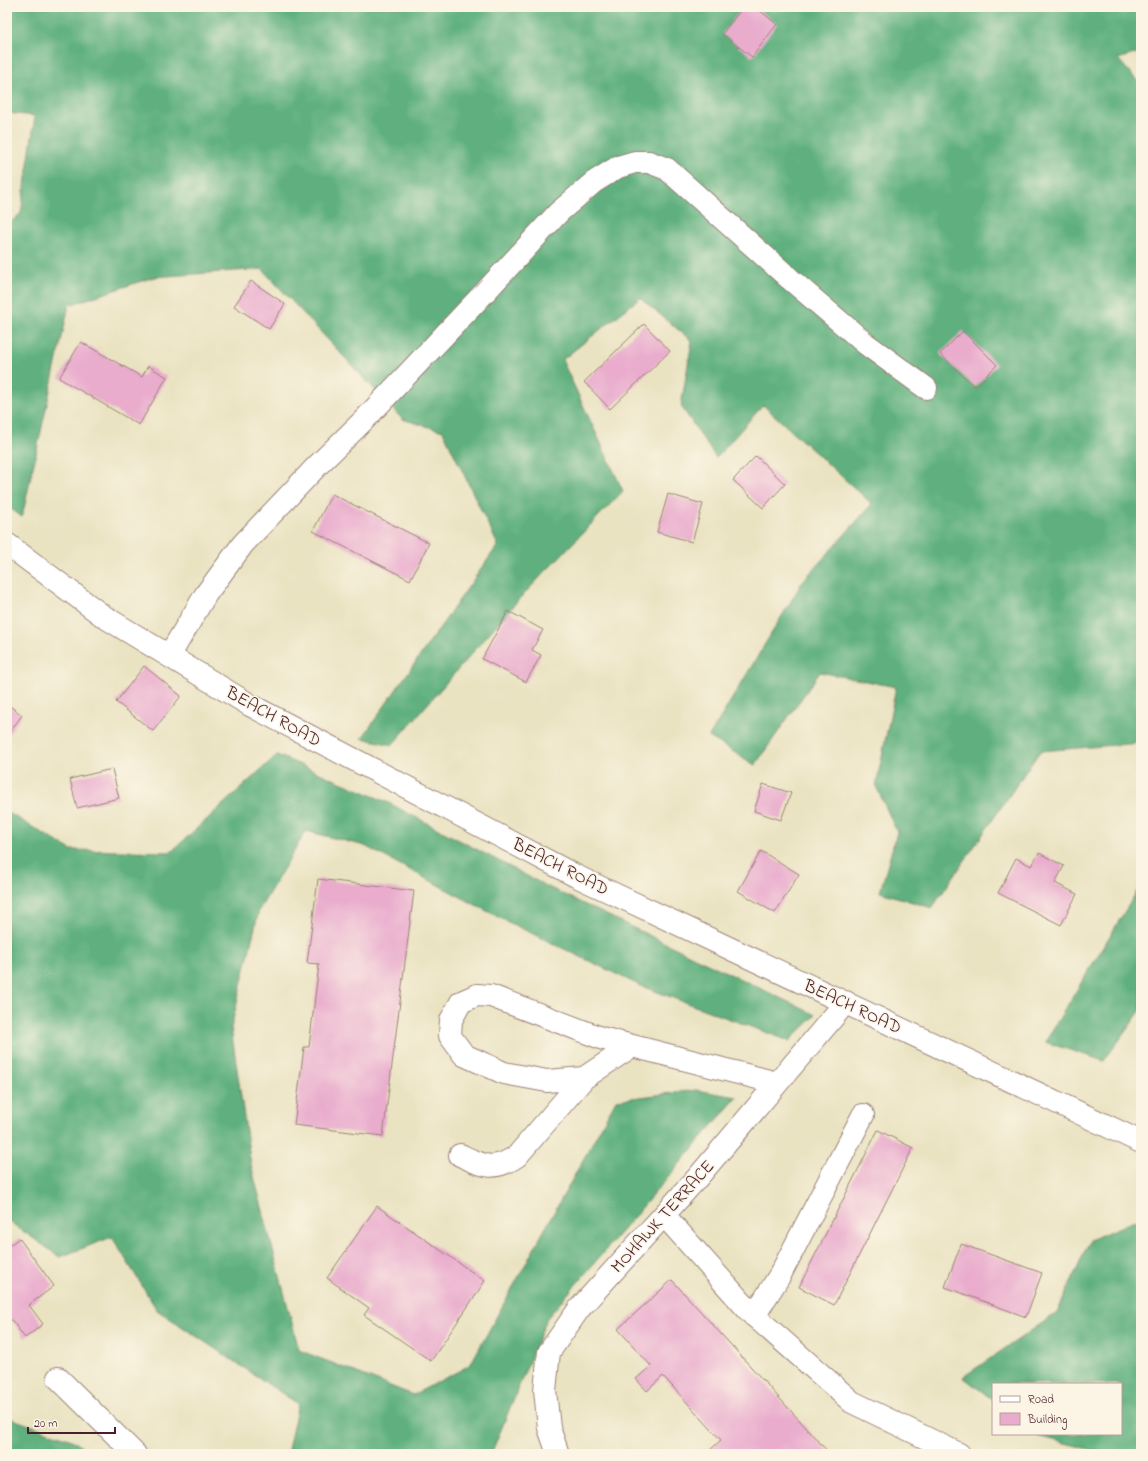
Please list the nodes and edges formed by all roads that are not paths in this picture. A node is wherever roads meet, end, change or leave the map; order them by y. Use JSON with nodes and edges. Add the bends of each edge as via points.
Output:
{"nodes":[{"id":1,"x":926,"y":388,"type":"dead end"},
{"id":2,"x":7,"y":544,"type":"edge"},
{"id":3,"x":170,"y":656,"type":"junction"},
{"id":4,"x":846,"y":1002,"type":"junction"},
{"id":5,"x":632,"y":1046,"type":"junction"},
{"id":6,"x":584,"y":1078,"type":"junction"},
{"id":7,"x":777,"y":1083,"type":"junction"},
{"id":8,"x":863,"y":1115,"type":"dead end"},
{"id":9,"x":1141,"y":1142,"type":"edge"},
{"id":10,"x":460,"y":1155,"type":"dead end"},
{"id":11,"x":664,"y":1215,"type":"junction"},
{"id":12,"x":754,"y":1316,"type":"junction"},
{"id":13,"x":58,"y":1378,"type":"dead end"},
{"id":14,"x":135,"y":1454,"type":"edge"},
{"id":15,"x":558,"y":1454,"type":"edge"},
{"id":16,"x":959,"y":1454,"type":"edge"}],
"edges":[{"from":1,"to":3,"type":"street","via":[[866,344],[790,280],[667,169],[649,162],[635,162],[618,167],[594,182],[559,212],[366,418],[243,544],[206,594]]},
{"from":2,"to":3,"type":"street","name":"BEACH ROAD","via":[[103,616]]},
{"from":3,"to":4,"type":"street","name":"BEACH ROAD","via":[[250,705],[576,876]]},
{"from":4,"to":7,"type":"street","name":"MOHAWK TERRACE"},
{"from":4,"to":9,"type":"street","name":"BEACH ROAD"},
{"from":5,"to":6,"type":"street"},
{"from":5,"to":6,"type":"street","via":[[601,1038],[491,996],[477,995],[461,1002],[451,1020],[450,1036],[464,1055],[504,1074],[547,1081]]},
{"from":5,"to":7,"type":"street"},
{"from":6,"to":10,"type":"street","via":[[517,1156],[506,1164],[483,1166]]},
{"from":7,"to":11,"type":"street","name":"MOHAWK TERRACE"},
{"from":8,"to":12,"type":"street","via":[[780,1275]]},
{"from":11,"to":12,"type":"street"},
{"from":11,"to":15,"type":"street","name":"MOHAWK TERRACE","via":[[579,1309],[549,1352],[545,1390],[549,1428]]},
{"from":12,"to":16,"type":"street","via":[[852,1402]]},
{"from":13,"to":14,"type":"street"}]}
